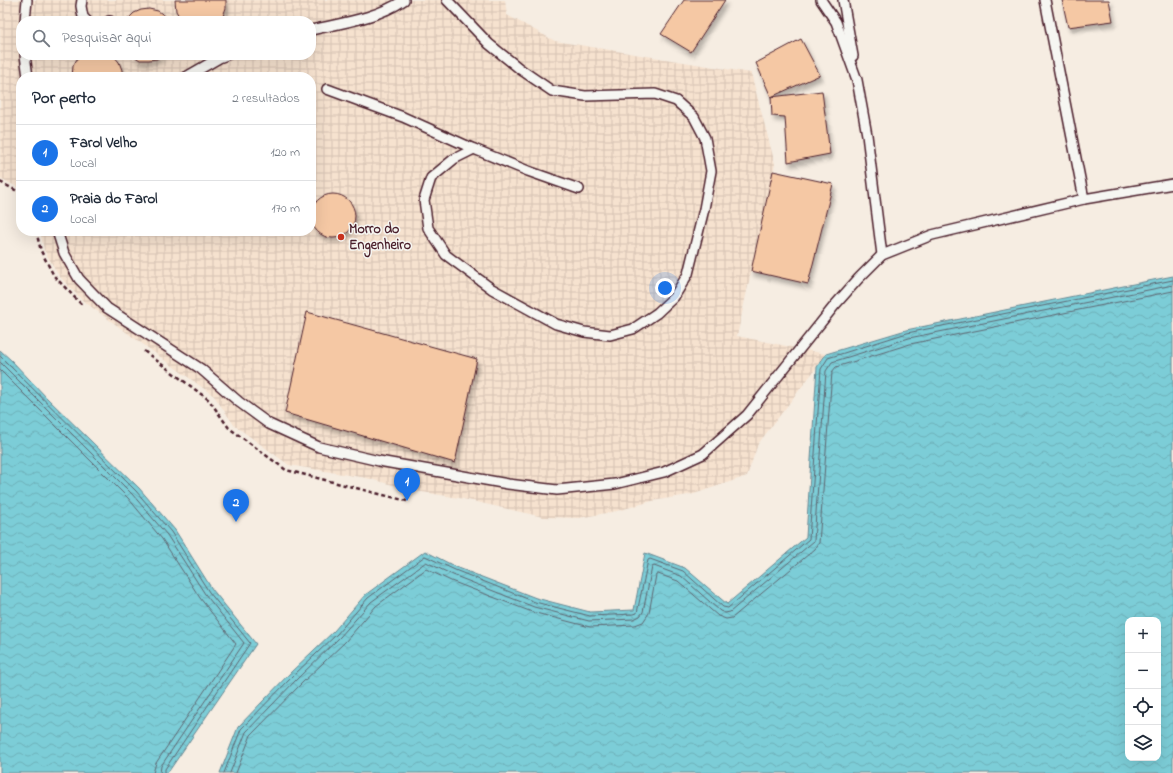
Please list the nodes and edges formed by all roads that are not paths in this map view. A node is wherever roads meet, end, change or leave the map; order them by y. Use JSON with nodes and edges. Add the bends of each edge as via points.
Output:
{"nodes":[{"id":1,"x":27,"y":0,"type":"edge"},
{"id":2,"x":82,"y":0,"type":"edge"},
{"id":3,"x":404,"y":0,"type":"edge"},
{"id":4,"x":447,"y":0,"type":"edge"},
{"id":5,"x":821,"y":0,"type":"edge"},
{"id":6,"x":843,"y":0,"type":"edge"},
{"id":7,"x":1045,"y":0,"type":"edge"},
{"id":8,"x":25,"y":16,"type":"edge"},
{"id":9,"x":82,"y":16,"type":"edge"},
{"id":10,"x":316,"y":29,"type":"edge"},
{"id":11,"x":26,"y":60,"type":"edge"},
{"id":12,"x":216,"y":60,"type":"edge"},
{"id":13,"x":27,"y":72,"type":"edge"},
{"id":14,"x":195,"y":72,"type":"edge"},
{"id":15,"x":857,"y":80,"type":"junction"},
{"id":16,"x":327,"y":89,"type":"dead end"},
{"id":17,"x":474,"y":149,"type":"junction"},
{"id":18,"x":1173,"y":184,"type":"edge"},
{"id":19,"x":579,"y":189,"type":"dead end"},
{"id":20,"x":1084,"y":199,"type":"junction"},
{"id":21,"x":59,"y":236,"type":"edge"},
{"id":22,"x":882,"y":255,"type":"junction"}],
"edges":[{"from":1,"to":8,"type":"lane"},
{"from":2,"to":9,"type":"lane","via":[[80,6]]},
{"from":3,"to":10,"type":"lane","via":[[370,16]]},
{"from":4,"to":17,"type":"lane","via":[[489,44],[520,70],[552,91],[585,96],[655,94],[676,101],[694,117],[705,138],[711,172],[688,274],[674,297],[657,313],[633,329],[610,335],[584,332],[556,324],[492,289],[446,254],[428,228],[424,200],[431,178],[454,159]]},
{"from":5,"to":15,"type":"lane","via":[[836,22]]},
{"from":6,"to":15,"type":"lane"},
{"from":7,"to":20,"type":"lane"},
{"from":11,"to":13,"type":"lane"},
{"from":12,"to":14,"type":"lane"},
{"from":15,"to":22,"type":"lane","via":[[867,135]]},
{"from":16,"to":17,"type":"lane","via":[[403,117]]},
{"from":17,"to":19,"type":"lane"},
{"from":18,"to":20,"type":"lane"},
{"from":20,"to":22,"type":"lane","via":[[932,235]]},
{"from":21,"to":22,"type":"lane","via":[[64,253],[79,279],[107,308],[201,369],[269,424],[319,447],[371,459],[508,484],[557,490],[616,484],[664,472],[703,454],[747,415],[835,305]]}]}
